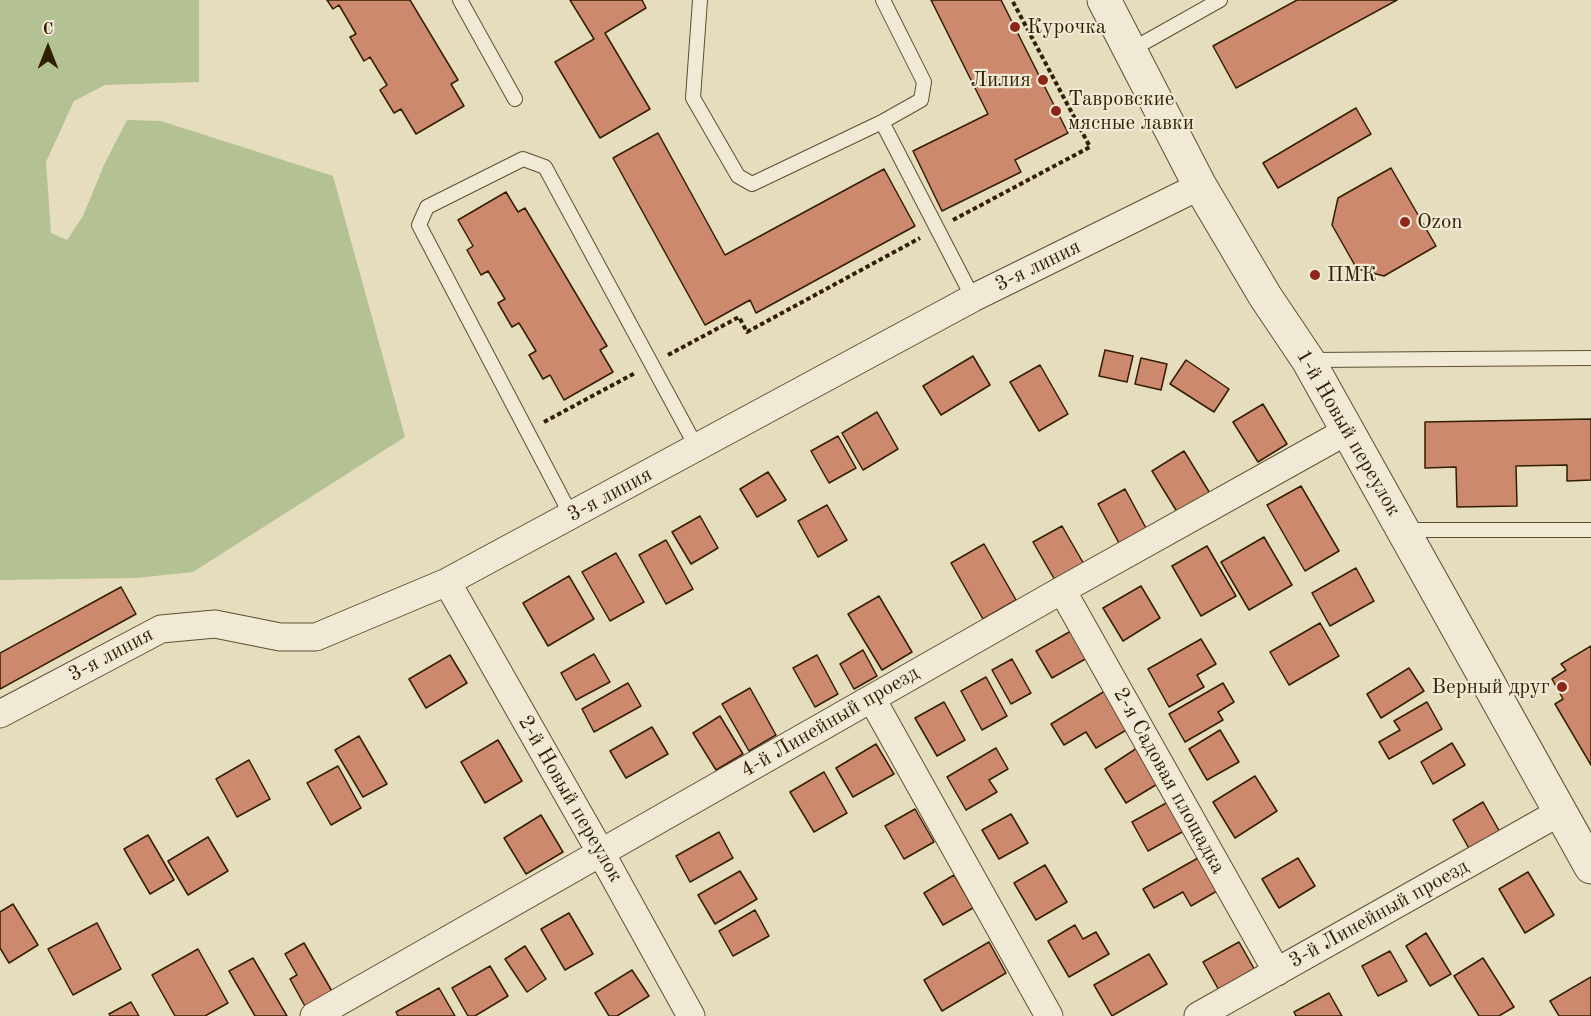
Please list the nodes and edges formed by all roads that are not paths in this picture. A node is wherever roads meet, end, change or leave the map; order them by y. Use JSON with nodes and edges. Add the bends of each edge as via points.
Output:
{"nodes":[{"id":1,"x":460,"y":0,"type":"edge"},
{"id":2,"x":700,"y":0,"type":"edge"},
{"id":3,"x":883,"y":0,"type":"edge"},
{"id":4,"x":1104,"y":0,"type":"edge"},
{"id":5,"x":1220,"y":0,"type":"edge"},
{"id":6,"x":1131,"y":50,"type":"junction"},
{"id":7,"x":514,"y":99,"type":"dead end"},
{"id":8,"x":882,"y":122,"type":"junction"},
{"id":9,"x":1200,"y":186,"type":"junction"},
{"id":10,"x":973,"y":298,"type":"junction"},
{"id":11,"x":1591,"y":358,"type":"edge"},
{"id":12,"x":1308,"y":360,"type":"junction"},
{"id":13,"x":1347,"y":431,"type":"junction"},
{"id":14,"x":697,"y":448,"type":"junction"},
{"id":15,"x":571,"y":515,"type":"junction"},
{"id":16,"x":1403,"y":530,"type":"junction"},
{"id":17,"x":1591,"y":530,"type":"edge"},
{"id":18,"x":447,"y":582,"type":"junction"},
{"id":19,"x":1062,"y":590,"type":"junction"},
{"id":20,"x":872,"y":699,"type":"junction"},
{"id":21,"x":0,"y":714,"type":"edge"},
{"id":22,"x":1560,"y":812,"type":"junction"},
{"id":23,"x":601,"y":853,"type":"junction"},
{"id":24,"x":1591,"y":867,"type":"edge"},
{"id":25,"x":1276,"y":972,"type":"junction"},
{"id":26,"x":351,"y":1007,"type":"edge"},
{"id":27,"x":314,"y":1016,"type":"edge"},
{"id":28,"x":691,"y":1016,"type":"edge"},
{"id":29,"x":1049,"y":1016,"type":"edge"},
{"id":30,"x":1198,"y":1016,"type":"edge"}],
"edges":[{"from":1,"to":7,"type":"lane"},
{"from":2,"to":8,"type":"lane","via":[[693,98],[738,176],[752,184]]},
{"from":3,"to":8,"type":"lane","via":[[924,82],[921,100]]},
{"from":4,"to":6,"type":"street","name":"1-й Новый переулок"},
{"from":5,"to":6,"type":"lane"},
{"from":6,"to":9,"type":"street","name":"1-й Новый переулок"},
{"from":8,"to":10,"type":"lane"},
{"from":9,"to":10,"type":"street","name":"3-я линия"},
{"from":9,"to":12,"type":"street","name":"1-й Новый переулок"},
{"from":10,"to":14,"type":"street","name":"3-я линия"},
{"from":11,"to":12,"type":"lane"},
{"from":12,"to":13,"type":"street","name":"1-й Новый переулок"},
{"from":13,"to":16,"type":"street","name":"1-й Новый переулок"},
{"from":13,"to":19,"type":"street","name":"4-й Линейный проезд"},
{"from":14,"to":15,"type":"street","name":"3-я линия"},
{"from":14,"to":15,"type":"lane","via":[[545,167],[523,159],[427,207],[419,225]]},
{"from":15,"to":18,"type":"street","name":"3-я линия"},
{"from":16,"to":17,"type":"lane"},
{"from":16,"to":22,"type":"street","name":"1-й Новый переулок"},
{"from":18,"to":21,"type":"street","name":"3-я линия","via":[[316,637],[280,637],[216,624],[161,628]]},
{"from":18,"to":23,"type":"street","name":"2-й Новый переулок"},
{"from":19,"to":20,"type":"street","name":"4-й Линейный проезд"},
{"from":19,"to":25,"type":"street","name":"2-я Cадовая площадка"},
{"from":20,"to":23,"type":"street","name":"4-й Линейный проезд"},
{"from":20,"to":29,"type":"street"},
{"from":22,"to":24,"type":"street","name":"1-й Новый переулок"},
{"from":22,"to":25,"type":"street","name":"3-й Линейный проезд"},
{"from":23,"to":26,"type":"street","name":"4-й Линейный проезд"},
{"from":23,"to":28,"type":"street","name":"2-й Новый переулок"},
{"from":25,"to":30,"type":"street","name":"3-й Линейный проезд"},
{"from":26,"to":27,"type":"street","name":"4-й Линейный проезд"}]}
